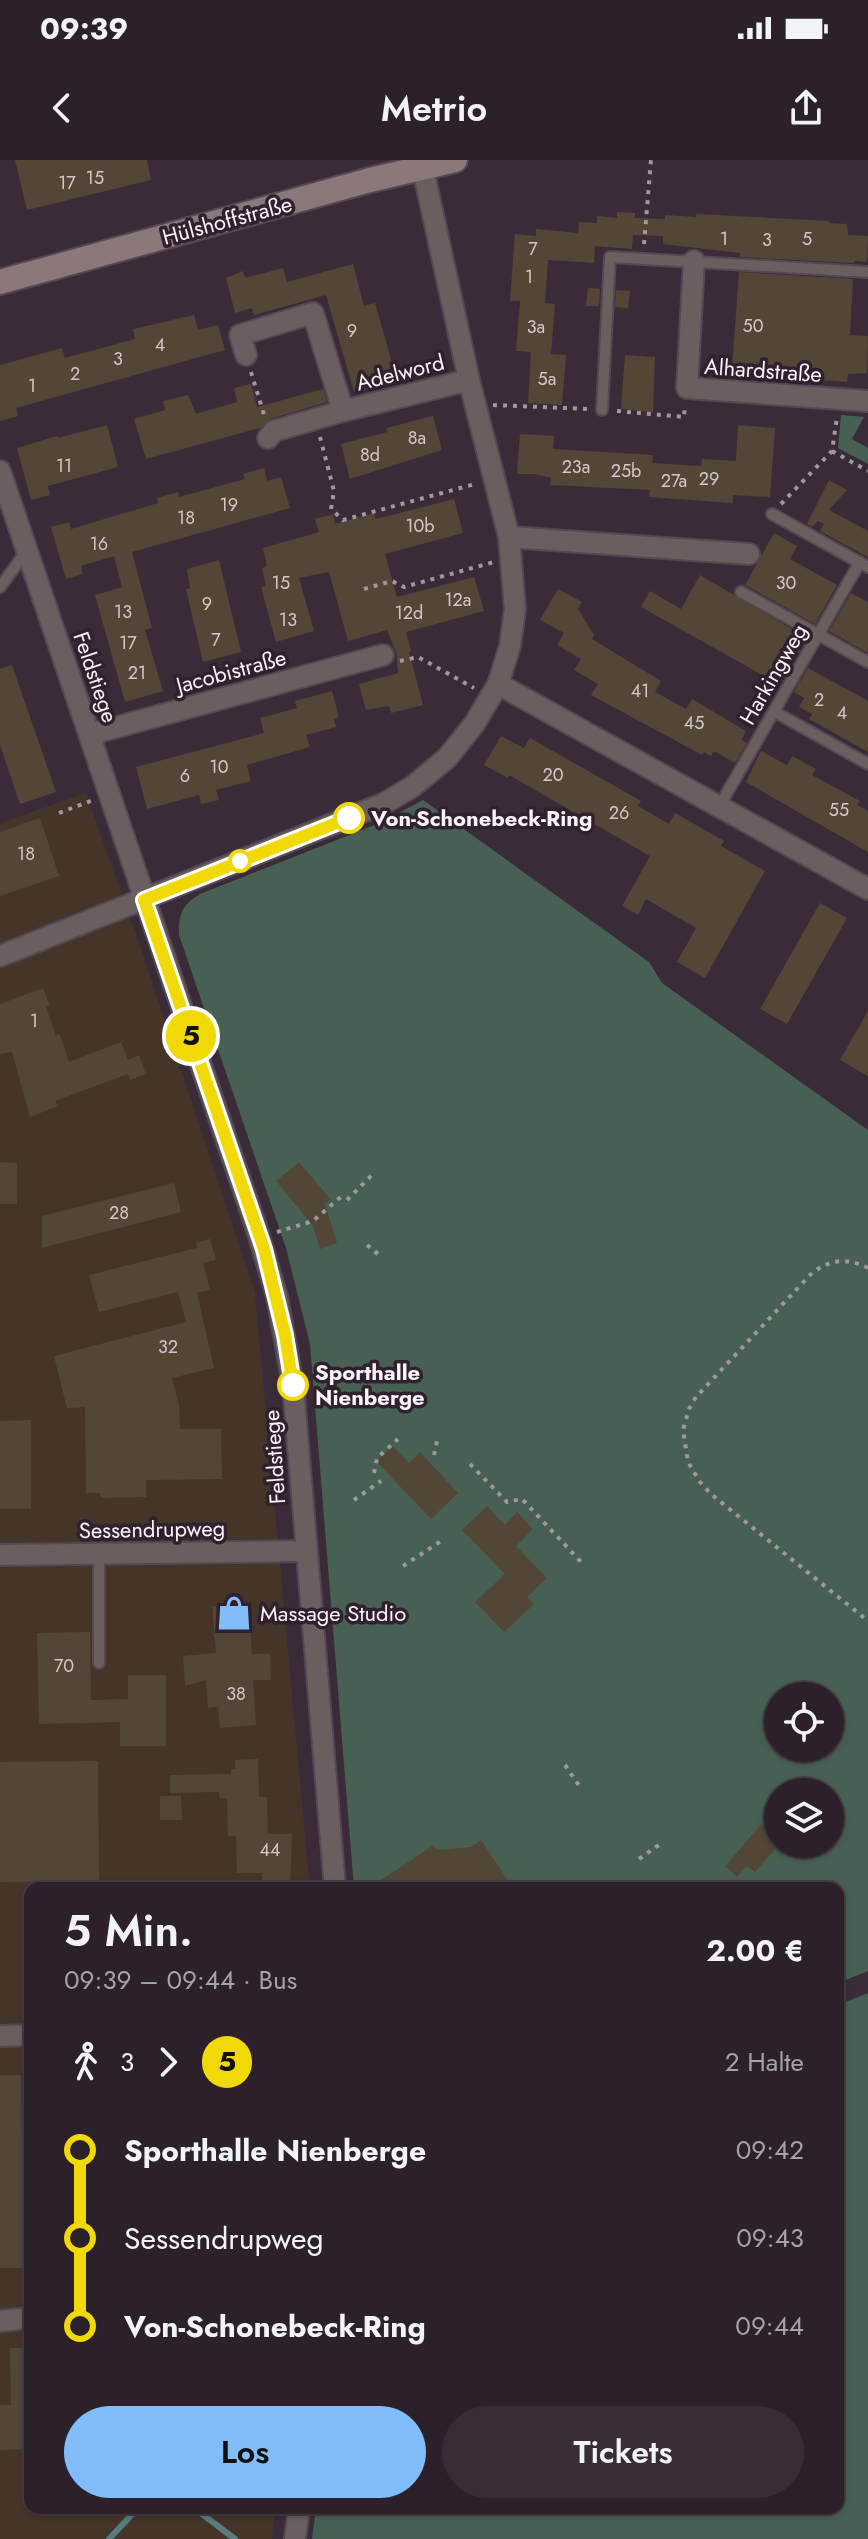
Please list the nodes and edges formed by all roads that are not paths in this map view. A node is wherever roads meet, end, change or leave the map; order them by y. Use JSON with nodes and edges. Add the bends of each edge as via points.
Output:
{"nodes":[{"id":1,"x":455,"y":160,"type":"edge"},
{"id":2,"x":422,"y":163,"type":"edge"},
{"id":3,"x":694,"y":261,"type":"junction"},
{"id":4,"x":868,"y":272,"type":"edge"},
{"id":5,"x":0,"y":282,"type":"edge"},
{"id":6,"x":246,"y":355,"type":"road end"},
{"id":7,"x":469,"y":380,"type":"junction"},
{"id":8,"x":868,"y":401,"type":"edge"},
{"id":9,"x":602,"y":410,"type":"road end"},
{"id":10,"x":343,"y":411,"type":"junction"},
{"id":11,"x":270,"y":436,"type":"road end"},
{"id":12,"x":0,"y":471,"type":"edge"},
{"id":13,"x":772,"y":514,"type":"road end"},
{"id":14,"x":510,"y":547,"type":"junction"},
{"id":15,"x":27,"y":551,"type":"junction"},
{"id":16,"x":749,"y":554,"type":"dead end"},
{"id":17,"x":864,"y":564,"type":"edge"},
{"id":18,"x":0,"y":587,"type":"edge"},
{"id":19,"x":741,"y":592,"type":"dead end"},
{"id":20,"x":819,"y":634,"type":"junction"},
{"id":21,"x":383,"y":655,"type":"road end"},
{"id":22,"x":868,"y":662,"type":"edge"},
{"id":23,"x":494,"y":691,"type":"junction"},
{"id":24,"x":775,"y":712,"type":"junction"},
{"id":25,"x":91,"y":734,"type":"junction"},
{"id":26,"x":868,"y":764,"type":"edge"},
{"id":27,"x":720,"y":805,"type":"junction"},
{"id":28,"x":868,"y":889,"type":"edge"},
{"id":29,"x":144,"y":900,"type":"junction"},
{"id":30,"x":0,"y":956,"type":"edge"},
{"id":31,"x":305,"y":1551,"type":"junction"},
{"id":32,"x":99,"y":1554,"type":"junction"},
{"id":33,"x":0,"y":1555,"type":"edge"},
{"id":34,"x":99,"y":1663,"type":"dead end"},
{"id":35,"x":334,"y":1882,"type":"edge"},
{"id":36,"x":24,"y":2035,"type":"edge"},
{"id":37,"x":0,"y":2036,"type":"edge"},
{"id":38,"x":24,"y":2319,"type":"edge"},
{"id":39,"x":0,"y":2321,"type":"edge"},
{"id":40,"x":298,"y":2514,"type":"edge"},
{"id":41,"x":295,"y":2539,"type":"edge"}],
"edges":[{"from":1,"to":2,"type":"main road","name":"Hülshoffstraße"},
{"from":2,"to":5,"type":"main road","name":"Hülshoffstraße"},
{"from":2,"to":7,"type":"street"},
{"from":3,"to":4,"type":"lane"},
{"from":3,"to":8,"type":"street","name":"Alhardstraße","via":[[687,388]]},
{"from":3,"to":9,"type":"lane","via":[[610,257]]},
{"from":6,"to":10,"type":"street","name":"Adelword","via":[[240,335],[313,313]]},
{"from":7,"to":10,"type":"street","name":"Adelword"},
{"from":7,"to":14,"type":"street"},
{"from":10,"to":11,"type":"street","name":"Adelword"},
{"from":12,"to":15,"type":"street","name":"Feldstiege"},
{"from":13,"to":17,"type":"lane"},
{"from":14,"to":16,"type":"street"},
{"from":14,"to":23,"type":"street","via":[[515,609],[510,646]]},
{"from":15,"to":18,"type":"lane"},
{"from":15,"to":25,"type":"street","name":"Feldstiege"},
{"from":17,"to":20,"type":"lane","name":"Harkingweg"},
{"from":19,"to":20,"type":"lane"},
{"from":20,"to":22,"type":"lane"},
{"from":20,"to":24,"type":"lane","name":"Harkingweg"},
{"from":21,"to":25,"type":"street","name":"Jacobistraße"},
{"from":23,"to":27,"type":"street"},
{"from":23,"to":29,"type":"street","via":[[447,758],[412,787],[383,804]]},
{"from":24,"to":26,"type":"lane"},
{"from":24,"to":27,"type":"lane","name":"Harkingweg"},
{"from":25,"to":29,"type":"street","name":"Feldstiege"},
{"from":27,"to":28,"type":"street"},
{"from":29,"to":30,"type":"street"},
{"from":29,"to":31,"type":"street","name":"Feldstiege","via":[[279,1307],[293,1385]]},
{"from":31,"to":32,"type":"street","name":"Sessendrupweg"},
{"from":31,"to":35,"type":"street","name":"Feldstiege"},
{"from":32,"to":33,"type":"street","name":"Sessendrupweg"},
{"from":32,"to":34,"type":"lane"},
{"from":36,"to":37,"type":"street"},
{"from":38,"to":39,"type":"street"},
{"from":40,"to":41,"type":"street"}]}
